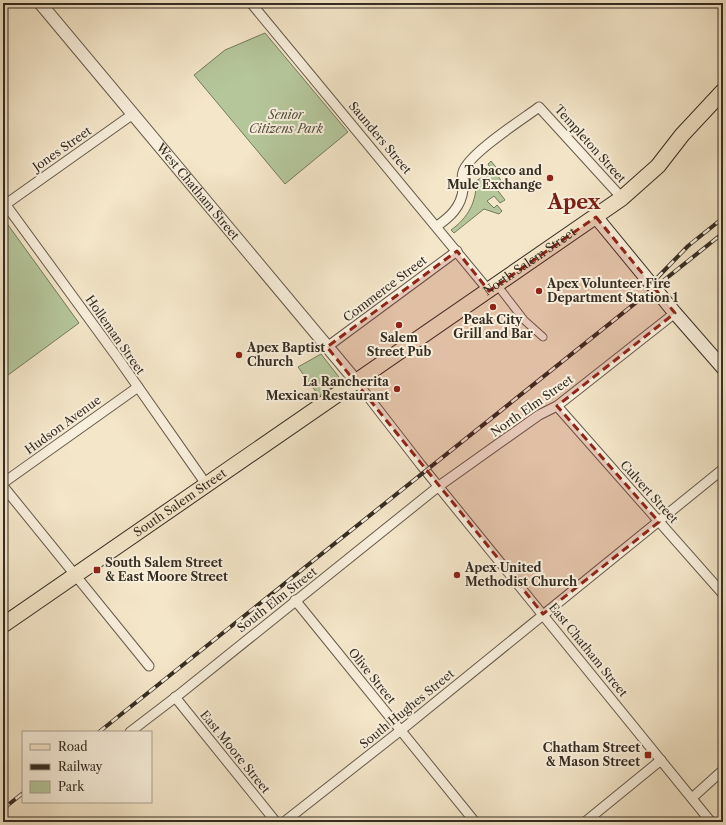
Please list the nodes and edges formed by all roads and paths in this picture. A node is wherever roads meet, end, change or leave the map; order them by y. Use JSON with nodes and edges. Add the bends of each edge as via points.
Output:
{"nodes":[{"id":1,"x":40,"y":3,"type":"edge"},
{"id":2,"x":251,"y":3,"type":"edge"},
{"id":3,"x":723,"y":91,"type":"edge"},
{"id":4,"x":133,"y":114,"type":"junction"},
{"id":5,"x":622,"y":198,"type":"junction"},
{"id":6,"x":4,"y":202,"type":"edge"},
{"id":7,"x":596,"y":217,"type":"junction"},
{"id":8,"x":437,"y":226,"type":"junction"},
{"id":9,"x":457,"y":251,"type":"junction"},
{"id":10,"x":493,"y":288,"type":"junction"},
{"id":11,"x":675,"y":313,"type":"junction"},
{"id":12,"x":543,"y":337,"type":"dead end"},
{"id":13,"x":327,"y":347,"type":"junction"},
{"id":14,"x":723,"y":368,"type":"edge"},
{"id":15,"x":356,"y":381,"type":"junction"},
{"id":16,"x":138,"y":387,"type":"junction"},
{"id":17,"x":557,"y":406,"type":"junction"},
{"id":18,"x":723,"y":469,"type":"edge"},
{"id":19,"x":3,"y":483,"type":"edge"},
{"id":20,"x":206,"y":484,"type":"junction"},
{"id":21,"x":3,"y":486,"type":"edge"},
{"id":22,"x":439,"y":486,"type":"junction"},
{"id":23,"x":659,"y":522,"type":"junction"},
{"id":24,"x":75,"y":574,"type":"junction"},
{"id":25,"x":723,"y":594,"type":"edge"},
{"id":26,"x":295,"y":600,"type":"junction"},
{"id":27,"x":543,"y":614,"type":"junction"},
{"id":28,"x":3,"y":625,"type":"edge"},
{"id":29,"x":149,"y":666,"type":"dead end"},
{"id":30,"x":175,"y":697,"type":"junction"},
{"id":31,"x":400,"y":730,"type":"junction"},
{"id":32,"x":131,"y":731,"type":"edge"},
{"id":33,"x":661,"y":760,"type":"junction"},
{"id":34,"x":723,"y":770,"type":"edge"},
{"id":35,"x":692,"y":798,"type":"junction"},
{"id":36,"x":276,"y":822,"type":"edge"},
{"id":37,"x":284,"y":822,"type":"edge"},
{"id":38,"x":475,"y":822,"type":"edge"},
{"id":39,"x":585,"y":822,"type":"edge"},
{"id":40,"x":711,"y":822,"type":"edge"}],
"edges":[{"from":1,"to":4,"type":"street","name":"West Chatham Street"},
{"from":2,"to":8,"type":"street","name":"Saunders Street"},
{"from":3,"to":5,"type":"main road","name":"North Salem Street","via":[[658,166]]},
{"from":4,"to":6,"type":"street","name":"Jones Street"},
{"from":4,"to":13,"type":"street","name":"West Chatham Street"},
{"from":5,"to":7,"type":"main road","name":"North Salem Street"},
{"from":5,"to":8,"type":"street","name":"Templeton Street","via":[[540,107],[479,152],[462,172],[463,192],[458,206]]},
{"from":6,"to":16,"type":"street","name":"Holleman Street"},
{"from":7,"to":10,"type":"main road","name":"North Salem Street"},
{"from":7,"to":11,"type":"main road"},
{"from":8,"to":9,"type":"street","name":"Saunders Street"},
{"from":9,"to":10,"type":"street","name":"Saunders Street"},
{"from":9,"to":13,"type":"street","name":"Commerce Street"},
{"from":10,"to":12,"type":"street"},
{"from":10,"to":15,"type":"main road","name":"North Salem Street"},
{"from":11,"to":14,"type":"main road"},
{"from":11,"to":17,"type":"street","name":"North Elm Street"},
{"from":13,"to":15,"type":"street","name":"West Chatham Street"},
{"from":15,"to":20,"type":"main road","name":"South Salem Street"},
{"from":15,"to":22,"type":"street","name":"East Chatham Street"},
{"from":16,"to":19,"type":"street","name":"Hudson Avenue"},
{"from":16,"to":20,"type":"street","name":"Holleman Street"},
{"from":17,"to":22,"type":"street","name":"North Elm Street","via":[[539,415]]},
{"from":17,"to":23,"type":"street","name":"Culvert Street"},
{"from":18,"to":23,"type":"street","name":"South Hughes Street"},
{"from":20,"to":24,"type":"main road","name":"South Salem Street"},
{"from":21,"to":24,"type":"street"},
{"from":22,"to":26,"type":"street","name":"South Elm Street"},
{"from":22,"to":27,"type":"street","name":"East Chatham Street"},
{"from":23,"to":25,"type":"street","name":"Culvert Street"},
{"from":23,"to":27,"type":"street","name":"South Hughes Street"},
{"from":24,"to":28,"type":"main road","name":"South Salem Street"},
{"from":24,"to":29,"type":"street"},
{"from":26,"to":30,"type":"street","name":"South Elm Street"},
{"from":26,"to":31,"type":"street","name":"Olive Street"},
{"from":27,"to":31,"type":"street","name":"South Hughes Street"},
{"from":27,"to":33,"type":"street","name":"East Chatham Street"},
{"from":30,"to":32,"type":"street","name":"South Elm Street"},
{"from":30,"to":36,"type":"street","name":"East Moore Street"},
{"from":31,"to":37,"type":"street","name":"South Hughes Street"},
{"from":31,"to":38,"type":"street","name":"Olive Street"},
{"from":33,"to":35,"type":"street","name":"East Chatham Street"},
{"from":33,"to":39,"type":"street"},
{"from":34,"to":35,"type":"street"},
{"from":35,"to":40,"type":"street","name":"East Chatham Street"}]}
